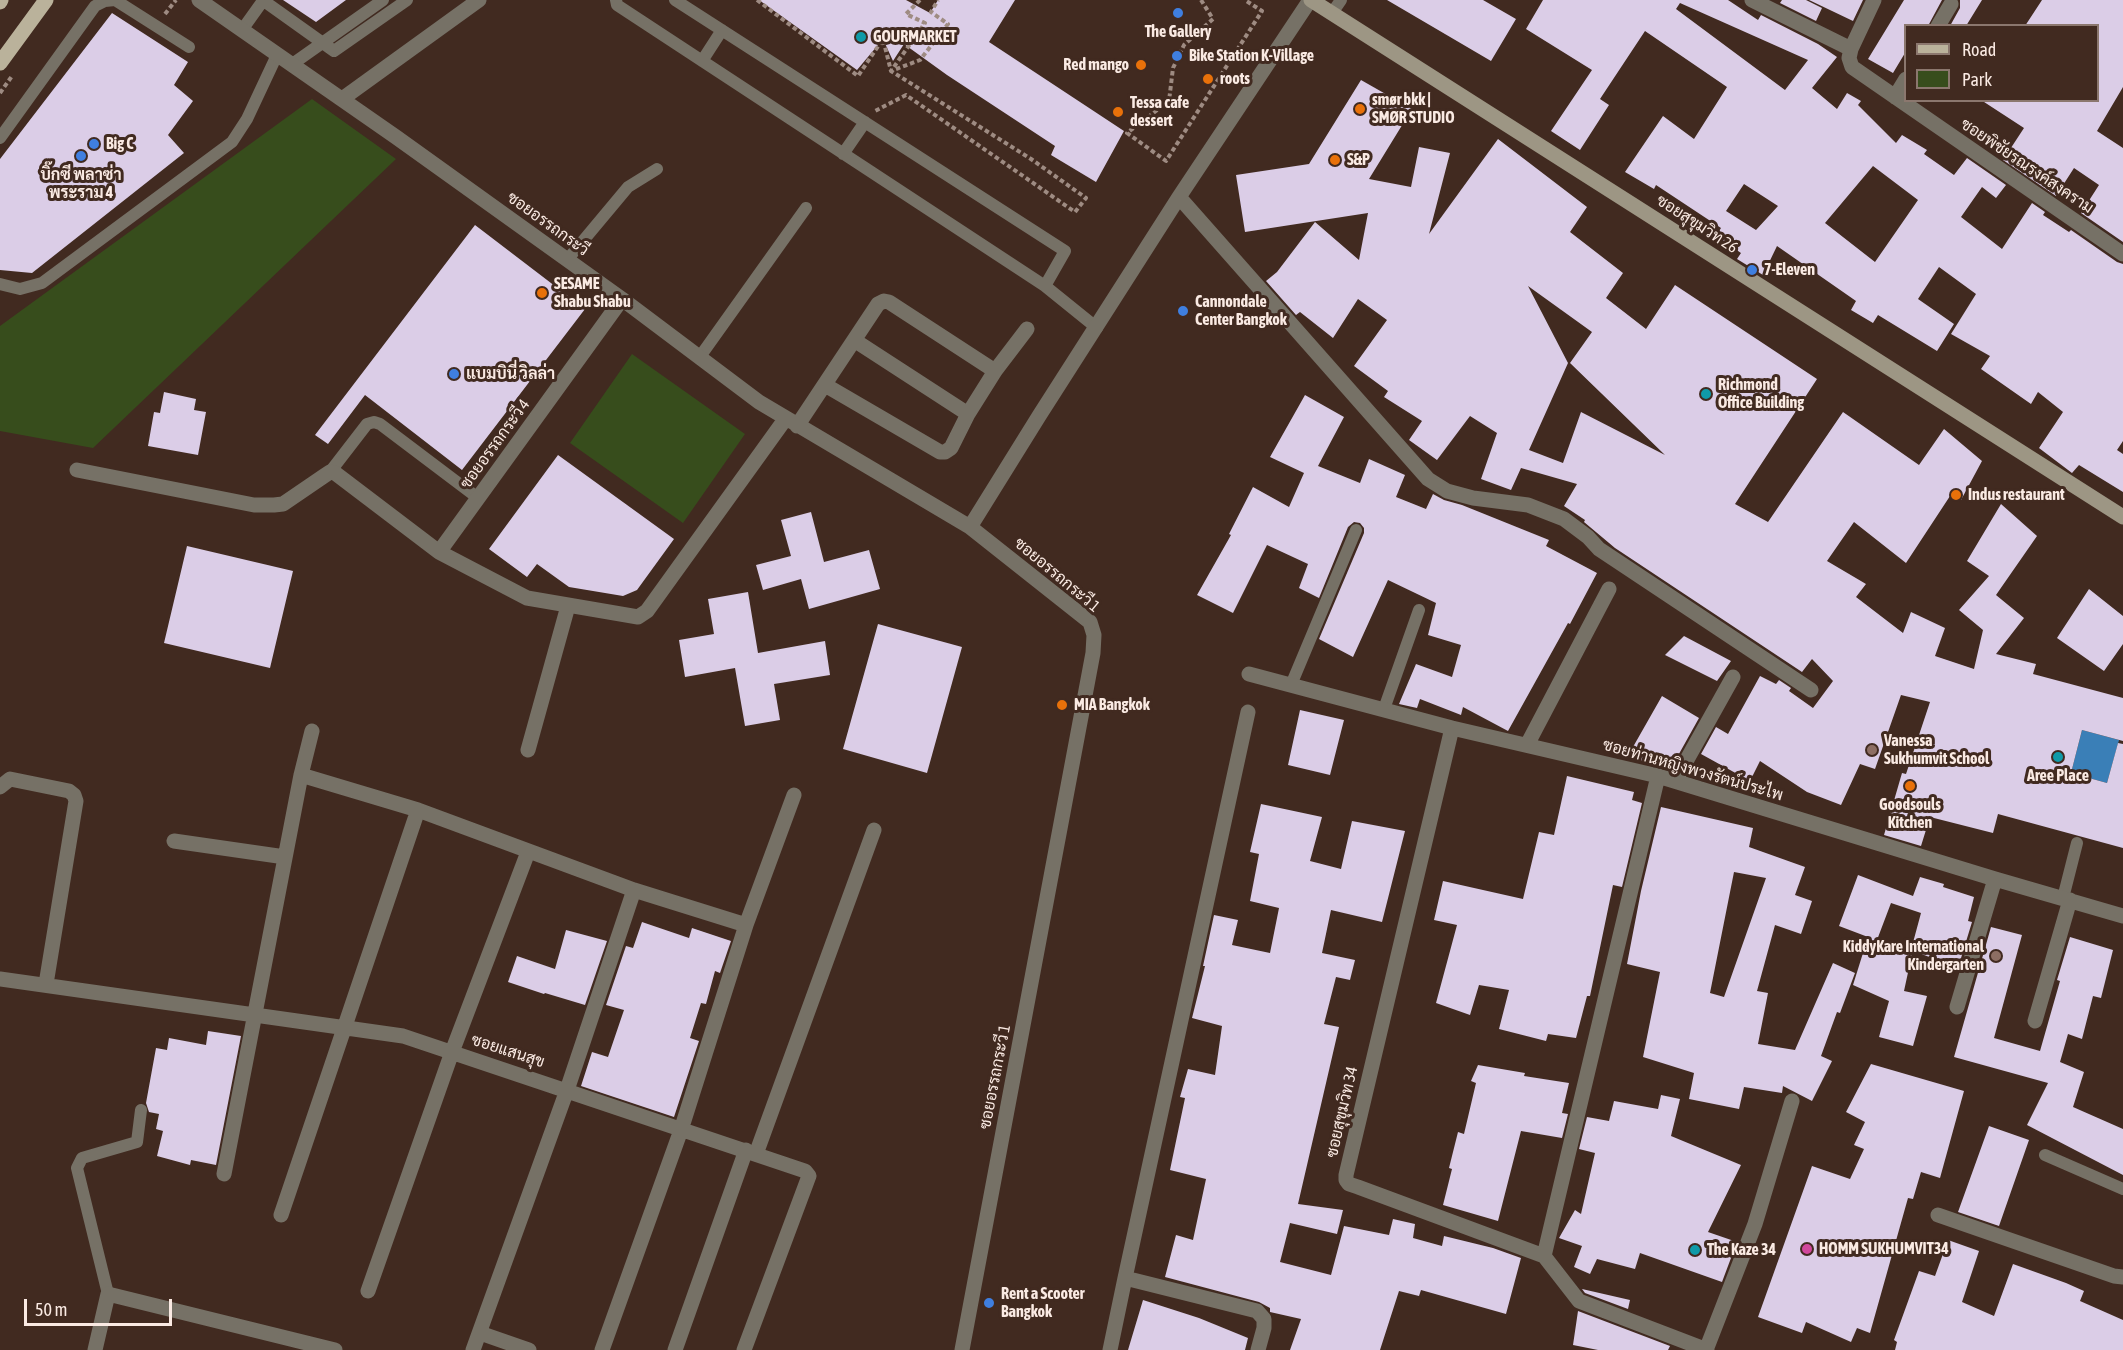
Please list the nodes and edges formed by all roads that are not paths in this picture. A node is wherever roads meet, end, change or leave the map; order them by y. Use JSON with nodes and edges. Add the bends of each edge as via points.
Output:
{"nodes":[{"id":1,"x":46,"y":0,"type":"edge"},
{"id":2,"x":200,"y":0,"type":"edge"},
{"id":3,"x":383,"y":0,"type":"edge"},
{"id":4,"x":407,"y":0,"type":"edge"},
{"id":5,"x":616,"y":0,"type":"edge"},
{"id":6,"x":675,"y":0,"type":"edge"},
{"id":7,"x":1311,"y":0,"type":"edge"},
{"id":8,"x":1341,"y":0,"type":"edge"},
{"id":9,"x":1752,"y":0,"type":"edge"},
{"id":10,"x":1874,"y":0,"type":"edge"},
{"id":11,"x":474,"y":1,"type":"edge"},
{"id":12,"x":1951,"y":4,"type":"dead end"},
{"id":13,"x":1332,"y":13,"type":"junction"},
{"id":14,"x":1939,"y":24,"type":"edge"},
{"id":15,"x":242,"y":30,"type":"junction"},
{"id":16,"x":722,"y":30,"type":"junction"},
{"id":17,"x":324,"y":42,"type":"junction"},
{"id":18,"x":189,"y":47,"type":"dead end"},
{"id":19,"x":1851,"y":48,"type":"junction"},
{"id":20,"x":277,"y":55,"type":"junction"},
{"id":21,"x":702,"y":60,"type":"junction"},
{"id":22,"x":0,"y":63,"type":"edge"},
{"id":23,"x":291,"y":65,"type":"junction"},
{"id":24,"x":1904,"y":81,"type":"edge"},
{"id":25,"x":1895,"y":97,"type":"junction"},
{"id":26,"x":342,"y":99,"type":"junction"},
{"id":27,"x":865,"y":122,"type":"junction"},
{"id":28,"x":0,"y":138,"type":"edge"},
{"id":29,"x":843,"y":154,"type":"junction"},
{"id":30,"x":657,"y":169,"type":"dead end"},
{"id":31,"x":1179,"y":197,"type":"junction"},
{"id":32,"x":806,"y":208,"type":"dead end"},
{"id":33,"x":2123,"y":254,"type":"edge"},
{"id":34,"x":567,"y":260,"type":"junction"},
{"id":35,"x":0,"y":284,"type":"edge"},
{"id":36,"x":1045,"y":286,"type":"junction"},
{"id":37,"x":622,"y":299,"type":"junction"},
{"id":38,"x":1027,"y":328,"type":"dead end"},
{"id":39,"x":1096,"y":328,"type":"junction"},
{"id":40,"x":854,"y":340,"type":"junction"},
{"id":41,"x":699,"y":358,"type":"junction"},
{"id":42,"x":995,"y":371,"type":"junction"},
{"id":43,"x":825,"y":385,"type":"junction"},
{"id":44,"x":968,"y":414,"type":"junction"},
{"id":45,"x":791,"y":422,"type":"junction"},
{"id":46,"x":77,"y":470,"type":"dead end"},
{"id":47,"x":330,"y":472,"type":"junction"},
{"id":48,"x":478,"y":498,"type":"junction"},
{"id":49,"x":2123,"y":517,"type":"edge"},
{"id":50,"x":970,"y":527,"type":"junction"},
{"id":51,"x":1356,"y":530,"type":"dead end"},
{"id":52,"x":439,"y":552,"type":"junction"},
{"id":53,"x":1609,"y":589,"type":"dead end"},
{"id":54,"x":568,"y":606,"type":"junction"},
{"id":55,"x":1419,"y":610,"type":"dead end"},
{"id":56,"x":1249,"y":674,"type":"dead end"},
{"id":57,"x":1733,"y":677,"type":"dead end"},
{"id":58,"x":1292,"y":685,"type":"junction"},
{"id":59,"x":1811,"y":690,"type":"dead end"},
{"id":60,"x":1384,"y":710,"type":"junction"},
{"id":61,"x":1248,"y":712,"type":"dead end"},
{"id":62,"x":1452,"y":728,"type":"junction"},
{"id":63,"x":312,"y":730,"type":"dead end"},
{"id":64,"x":1527,"y":745,"type":"junction"},
{"id":65,"x":528,"y":750,"type":"dead end"},
{"id":66,"x":301,"y":775,"type":"junction"},
{"id":67,"x":1659,"y":776,"type":"junction"},
{"id":68,"x":1675,"y":781,"type":"junction"},
{"id":69,"x":0,"y":787,"type":"edge"},
{"id":70,"x":794,"y":795,"type":"dead end"},
{"id":71,"x":418,"y":810,"type":"junction"},
{"id":72,"x":874,"y":830,"type":"dead end"},
{"id":73,"x":174,"y":841,"type":"dead end"},
{"id":74,"x":2077,"y":843,"type":"dead end"},
{"id":75,"x":528,"y":852,"type":"junction"},
{"id":76,"x":285,"y":857,"type":"junction"},
{"id":77,"x":1995,"y":879,"type":"junction"},
{"id":78,"x":634,"y":890,"type":"junction"},
{"id":79,"x":2066,"y":899,"type":"junction"},
{"id":80,"x":2123,"y":916,"type":"edge"},
{"id":81,"x":746,"y":925,"type":"junction"},
{"id":82,"x":0,"y":979,"type":"edge"},
{"id":83,"x":46,"y":984,"type":"junction"},
{"id":84,"x":1957,"y":1007,"type":"dead end"},
{"id":85,"x":255,"y":1016,"type":"junction"},
{"id":86,"x":2035,"y":1021,"type":"dead end"},
{"id":87,"x":345,"y":1028,"type":"junction"},
{"id":88,"x":452,"y":1052,"type":"junction"},
{"id":89,"x":567,"y":1090,"type":"junction"},
{"id":90,"x":1792,"y":1101,"type":"dead end"},
{"id":91,"x":141,"y":1110,"type":"dead end"},
{"id":92,"x":681,"y":1130,"type":"junction"},
{"id":93,"x":751,"y":1152,"type":"junction"},
{"id":94,"x":2044,"y":1155,"type":"dead end"},
{"id":95,"x":224,"y":1174,"type":"dead end"},
{"id":96,"x":2123,"y":1189,"type":"edge"},
{"id":97,"x":281,"y":1215,"type":"dead end"},
{"id":98,"x":1938,"y":1215,"type":"dead end"},
{"id":99,"x":1544,"y":1256,"type":"junction"},
{"id":100,"x":2123,"y":1277,"type":"edge"},
{"id":101,"x":1125,"y":1278,"type":"junction"},
{"id":102,"x":368,"y":1291,"type":"dead end"},
{"id":103,"x":108,"y":1294,"type":"junction"},
{"id":104,"x":480,"y":1333,"type":"junction"},
{"id":105,"x":95,"y":1350,"type":"edge"},
{"id":106,"x":335,"y":1350,"type":"edge"},
{"id":107,"x":473,"y":1350,"type":"edge"},
{"id":108,"x":529,"y":1350,"type":"edge"},
{"id":109,"x":602,"y":1350,"type":"edge"},
{"id":110,"x":675,"y":1350,"type":"edge"},
{"id":111,"x":744,"y":1350,"type":"edge"},
{"id":112,"x":962,"y":1350,"type":"edge"},
{"id":113,"x":1110,"y":1350,"type":"edge"},
{"id":114,"x":1258,"y":1350,"type":"edge"},
{"id":115,"x":1706,"y":1350,"type":"edge"}],
"edges":[{"from":1,"to":22,"type":"main road"},
{"from":2,"to":15,"type":"street","name":"ซอยอรรถกระวี"},
{"from":3,"to":17,"type":"lane"},
{"from":4,"to":17,"type":"lane","via":[[335,50]]},
{"from":5,"to":21,"type":"lane","via":[[617,5]]},
{"from":6,"to":16,"type":"lane"},
{"from":7,"to":13,"type":"street","name":"ซอยสุขุมวิท 26"},
{"from":7,"to":31,"type":"street"},
{"from":8,"to":13,"type":"lane"},
{"from":9,"to":19,"type":"street"},
{"from":10,"to":19,"type":"street"},
{"from":11,"to":26,"type":"street"},
{"from":12,"to":14,"type":"street"},
{"from":13,"to":49,"type":"street","name":"ซอยสุขุมวิท 26"},
{"from":15,"to":17,"type":"lane","via":[[264,1]]},
{"from":15,"to":20,"type":"street","name":"ซอยอรรถกระวี"},
{"from":16,"to":21,"type":"lane"},
{"from":16,"to":27,"type":"lane"},
{"from":17,"to":23,"type":"lane"},
{"from":18,"to":28,"type":"lane","via":[[115,0],[105,1],[95,6]]},
{"from":19,"to":25,"type":"street","name":"ซอยพิชัยรณรงค์สงคราม","via":[[1852,67]]},
{"from":20,"to":23,"type":"street","name":"ซอยอรรถกระวี"},
{"from":20,"to":35,"type":"lane","via":[[232,142],[42,284],[20,289]]},
{"from":21,"to":29,"type":"lane"},
{"from":23,"to":26,"type":"street","name":"ซอยอรรถกระวี"},
{"from":24,"to":25,"type":"street"},
{"from":25,"to":33,"type":"street","name":"ซอยพิชัยรณรงค์สงคราม"},
{"from":26,"to":34,"type":"street","name":"ซอยอรรถกระวี"},
{"from":27,"to":29,"type":"lane"},
{"from":27,"to":36,"type":"lane","via":[[1065,251]]},
{"from":29,"to":36,"type":"lane"},
{"from":30,"to":34,"type":"lane","via":[[628,188]]},
{"from":31,"to":39,"type":"street"},
{"from":31,"to":59,"type":"street","via":[[1428,479],[1447,491],[1528,505],[1564,519],[1599,549]]},
{"from":32,"to":41,"type":"lane"},
{"from":34,"to":37,"type":"street","name":"ซอยอรรถกระวี"},
{"from":36,"to":39,"type":"lane"},
{"from":37,"to":41,"type":"street","name":"ซอยอรรถกระวี"},
{"from":37,"to":48,"type":"street","name":"ซอยอรรถกระวี 4"},
{"from":38,"to":42,"type":"street"},
{"from":39,"to":50,"type":"street"},
{"from":40,"to":42,"type":"street","via":[[878,303],[887,301]]},
{"from":40,"to":43,"type":"street"},
{"from":40,"to":44,"type":"street"},
{"from":41,"to":45,"type":"street","name":"ซอยอรรถกระวี"},
{"from":42,"to":44,"type":"street"},
{"from":43,"to":44,"type":"street","via":[[940,452],[951,448]]},
{"from":43,"to":45,"type":"street"},
{"from":45,"to":50,"type":"street","name":"ซอยอรรถกระวี"},
{"from":45,"to":54,"type":"street","via":[[647,611],[638,617]]},
{"from":46,"to":47,"type":"street","via":[[254,505],[283,504]]},
{"from":47,"to":48,"type":"lane","via":[[367,424],[374,422]]},
{"from":47,"to":52,"type":"street"},
{"from":48,"to":52,"type":"street","name":"ซอยอรรถกระวี 4"},
{"from":50,"to":112,"type":"street","name":"ซอยอรรถกระวี 1","via":[[1090,622],[1094,653]]},
{"from":51,"to":58,"type":"lane"},
{"from":52,"to":54,"type":"street","via":[[528,598]]},
{"from":53,"to":64,"type":"street"},
{"from":54,"to":65,"type":"street"},
{"from":55,"to":60,"type":"lane"},
{"from":56,"to":58,"type":"street","name":"ซอยท่านหญิงพวงรัตน์ประไพ"},
{"from":57,"to":68,"type":"street"},
{"from":58,"to":60,"type":"street","name":"ซอยท่านหญิงพวงรัตน์ประไพ"},
{"from":60,"to":62,"type":"street","name":"ซอยท่านหญิงพวงรัตน์ประไพ"},
{"from":61,"to":101,"type":"street"},
{"from":62,"to":64,"type":"street","name":"ซอยท่านหญิงพวงรัตน์ประไพ"},
{"from":62,"to":99,"type":"street","name":"ซอยสุขุมวิท 34","via":[[1346,1180]]},
{"from":63,"to":66,"type":"street"},
{"from":64,"to":67,"type":"street","name":"ซอยท่านหญิงพวงรัตน์ประไพ"},
{"from":66,"to":71,"type":"street"},
{"from":66,"to":76,"type":"street"},
{"from":67,"to":68,"type":"street","name":"ซอยท่านหญิงพวงรัตน์ประไพ"},
{"from":67,"to":99,"type":"street"},
{"from":68,"to":77,"type":"street","name":"ซอยท่านหญิงพวงรัตน์ประไพ"},
{"from":69,"to":83,"type":"street","via":[[10,779],[75,795]]},
{"from":70,"to":81,"type":"street"},
{"from":71,"to":75,"type":"street"},
{"from":71,"to":87,"type":"street"},
{"from":72,"to":93,"type":"street"},
{"from":73,"to":76,"type":"street"},
{"from":74,"to":79,"type":"lane"},
{"from":75,"to":78,"type":"street"},
{"from":75,"to":88,"type":"street"},
{"from":76,"to":85,"type":"street"},
{"from":77,"to":79,"type":"street","name":"ซอยท่านหญิงพวงรัตน์ประไพ"},
{"from":77,"to":84,"type":"street"},
{"from":78,"to":81,"type":"street"},
{"from":78,"to":89,"type":"street"},
{"from":79,"to":80,"type":"street","name":"ซอยท่านหญิงพวงรัตน์ประไพ"},
{"from":79,"to":86,"type":"street"},
{"from":81,"to":92,"type":"street"},
{"from":82,"to":83,"type":"street","name":"ซอยแสนสุข"},
{"from":83,"to":85,"type":"street","name":"ซอยแสนสุข"},
{"from":85,"to":87,"type":"street","name":"ซอยแสนสุข"},
{"from":85,"to":95,"type":"street"},
{"from":87,"to":88,"type":"street","name":"ซอยแสนสุข","via":[[404,1036]]},
{"from":87,"to":97,"type":"street"},
{"from":88,"to":89,"type":"street","name":"ซอยแสนสุข"},
{"from":88,"to":102,"type":"street"},
{"from":89,"to":92,"type":"street","name":"ซอยแสนสุข"},
{"from":89,"to":104,"type":"street"},
{"from":90,"to":115,"type":"street","via":[[1755,1224]]},
{"from":91,"to":103,"type":"lane","via":[[137,1142],[82,1158],[77,1168]]},
{"from":92,"to":93,"type":"street","name":"ซอยแสนสุข"},
{"from":92,"to":109,"type":"street"},
{"from":93,"to":110,"type":"street"},
{"from":93,"to":111,"type":"street","name":"ซอยแสนสุข","via":[[805,1171],[809,1176]]},
{"from":94,"to":96,"type":"lane"},
{"from":98,"to":100,"type":"street"},
{"from":99,"to":115,"type":"street","via":[[1579,1301]]},
{"from":101,"to":113,"type":"street"},
{"from":101,"to":114,"type":"street","via":[[1257,1311],[1264,1318]]},
{"from":103,"to":105,"type":"street"},
{"from":103,"to":106,"type":"street"},
{"from":104,"to":107,"type":"street"},
{"from":104,"to":108,"type":"street"}]}
